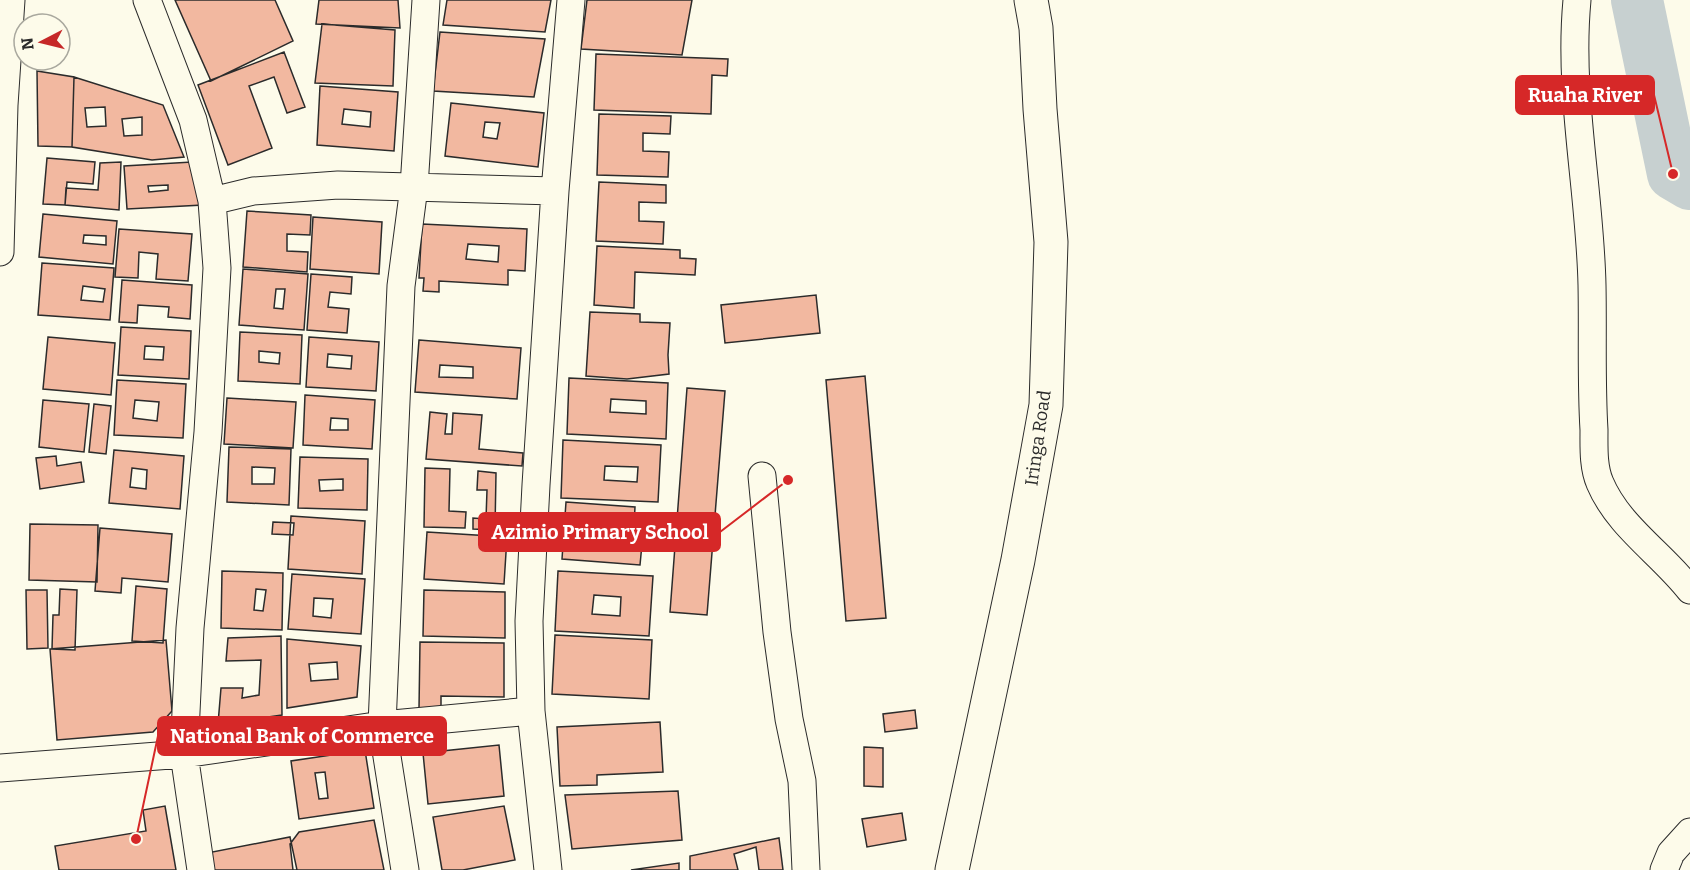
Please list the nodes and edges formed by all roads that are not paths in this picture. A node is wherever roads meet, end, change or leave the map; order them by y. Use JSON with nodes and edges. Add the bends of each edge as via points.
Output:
{"nodes":[{"id":1,"x":11,"y":0,"type":"edge"},
{"id":2,"x":147,"y":0,"type":"edge"},
{"id":3,"x":426,"y":0,"type":"edge"},
{"id":4,"x":571,"y":0,"type":"edge"},
{"id":5,"x":1031,"y":0,"type":"edge"},
{"id":6,"x":1578,"y":0,"type":"edge"},
{"id":7,"x":414,"y":187,"type":"junction"},
{"id":8,"x":555,"y":190,"type":"junction"},
{"id":9,"x":212,"y":201,"type":"junction"},
{"id":10,"x":0,"y":252,"type":"edge"},
{"id":11,"x":762,"y":476,"type":"dead end"},
{"id":12,"x":1690,"y":590,"type":"edge"},
{"id":13,"x":531,"y":711,"type":"junction"},
{"id":14,"x":382,"y":725,"type":"junction"},
{"id":15,"x":184,"y":754,"type":"junction"},
{"id":16,"x":0,"y":768,"type":"edge"},
{"id":17,"x":1690,"y":832,"type":"edge"},
{"id":18,"x":201,"y":870,"type":"edge"},
{"id":19,"x":405,"y":870,"type":"edge"},
{"id":20,"x":548,"y":870,"type":"edge"},
{"id":21,"x":806,"y":870,"type":"edge"},
{"id":22,"x":952,"y":870,"type":"edge"},
{"id":23,"x":1664,"y":870,"type":"edge"}],
"edges":[{"from":1,"to":10,"type":"street"},
{"from":2,"to":9,"type":"street","via":[[193,120]]},
{"from":3,"to":7,"type":"street"},
{"from":4,"to":8,"type":"street"},
{"from":5,"to":22,"type":"highway","name":"Iringa Road","via":[[1052,242],[1046,405],[1018,560]]},
{"from":6,"to":12,"type":"street","via":[[1575,78],[1592,285],[1595,467],[1622,519]]},
{"from":7,"to":8,"type":"street"},
{"from":7,"to":9,"type":"street","via":[[285,187]]},
{"from":7,"to":14,"type":"street","via":[[401,286]]},
{"from":8,"to":13,"type":"street","via":[[529,621]]},
{"from":9,"to":15,"type":"street","via":[[217,268]]},
{"from":11,"to":21,"type":"street","via":[[778,643],[802,781]]},
{"from":13,"to":14,"type":"street"},
{"from":13,"to":20,"type":"street"},
{"from":14,"to":15,"type":"street"},
{"from":14,"to":19,"type":"street"},
{"from":15,"to":16,"type":"street"},
{"from":15,"to":18,"type":"street"},
{"from":17,"to":23,"type":"street","via":[[1671,853]]}]}
